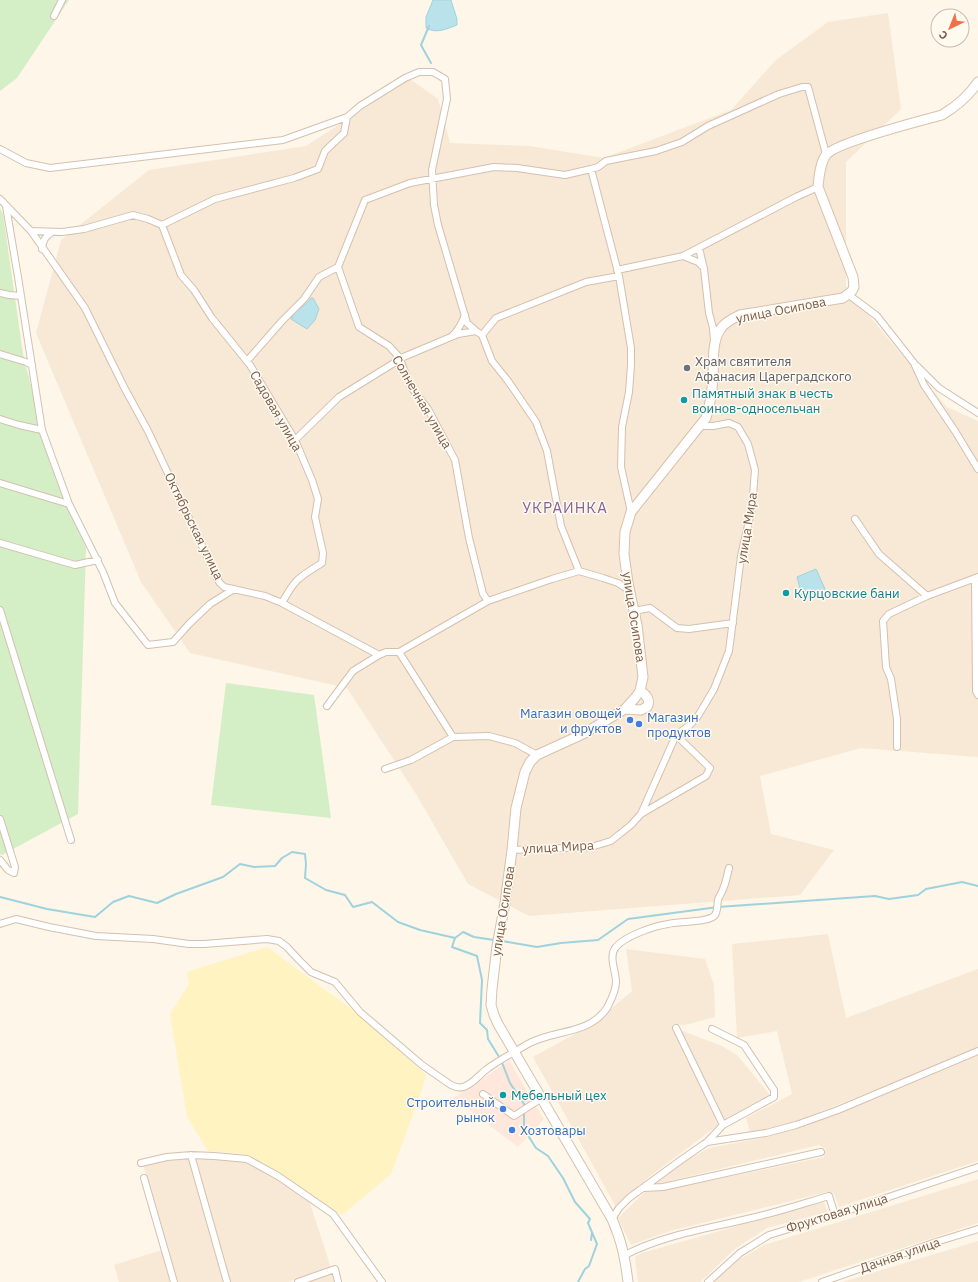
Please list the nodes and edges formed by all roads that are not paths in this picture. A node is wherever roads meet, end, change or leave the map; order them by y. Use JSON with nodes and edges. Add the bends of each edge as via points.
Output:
{"nodes":[{"id":1,"x":62,"y":0,"type":"edge"},
{"id":2,"x":54,"y":16,"type":"dead end"},
{"id":3,"x":978,"y":82,"type":"edge"},
{"id":4,"x":347,"y":117,"type":"junction"},
{"id":5,"x":0,"y":149,"type":"edge"},
{"id":6,"x":826,"y":154,"type":"junction"},
{"id":7,"x":591,"y":169,"type":"junction"},
{"id":8,"x":432,"y":179,"type":"junction"},
{"id":9,"x":818,"y":187,"type":"junction"},
{"id":10,"x":0,"y":199,"type":"edge"},
{"id":11,"x":6,"y":205,"type":"junction"},
{"id":12,"x":162,"y":225,"type":"junction"},
{"id":13,"x":31,"y":231,"type":"junction"},
{"id":14,"x":52,"y":232,"type":"junction"},
{"id":15,"x":699,"y":248,"type":"junction"},
{"id":16,"x":42,"y":249,"type":"junction"},
{"id":17,"x":683,"y":256,"type":"junction"},
{"id":18,"x":338,"y":267,"type":"junction"},
{"id":19,"x":704,"y":268,"type":"junction"},
{"id":20,"x":618,"y":273,"type":"junction"},
{"id":21,"x":0,"y":293,"type":"edge"},
{"id":22,"x":849,"y":294,"type":"junction"},
{"id":23,"x":21,"y":296,"type":"junction"},
{"id":24,"x":464,"y":315,"type":"junction"},
{"id":25,"x":476,"y":332,"type":"junction"},
{"id":26,"x":482,"y":335,"type":"junction"},
{"id":27,"x":451,"y":337,"type":"junction"},
{"id":28,"x":714,"y":349,"type":"junction"},
{"id":29,"x":0,"y":354,"type":"edge"},
{"id":30,"x":399,"y":357,"type":"junction"},
{"id":31,"x":247,"y":362,"type":"junction"},
{"id":32,"x":914,"y":363,"type":"junction"},
{"id":33,"x":32,"y":365,"type":"junction"},
{"id":34,"x":978,"y":413,"type":"edge"},
{"id":35,"x":0,"y":419,"type":"edge"},
{"id":36,"x":700,"y":426,"type":"junction"},
{"id":37,"x":42,"y":430,"type":"junction"},
{"id":38,"x":295,"y":440,"type":"junction"},
{"id":39,"x":978,"y":469,"type":"edge"},
{"id":40,"x":0,"y":483,"type":"edge"},
{"id":41,"x":69,"y":504,"type":"junction"},
{"id":42,"x":631,"y":512,"type":"junction"},
{"id":43,"x":855,"y":519,"type":"dead end"},
{"id":44,"x":0,"y":543,"type":"edge"},
{"id":45,"x":98,"y":560,"type":"junction"},
{"id":46,"x":578,"y":571,"type":"junction"},
{"id":47,"x":976,"y":578,"type":"edge"},
{"id":48,"x":234,"y":589,"type":"junction"},
{"id":49,"x":630,"y":591,"type":"junction"},
{"id":50,"x":927,"y":596,"type":"junction"},
{"id":51,"x":488,"y":601,"type":"junction"},
{"id":52,"x":282,"y":603,"type":"junction"},
{"id":53,"x":0,"y":610,"type":"edge"},
{"id":54,"x":634,"y":611,"type":"junction"},
{"id":55,"x":733,"y":623,"type":"junction"},
{"id":56,"x":399,"y":652,"type":"junction"},
{"id":57,"x":379,"y":655,"type":"junction"},
{"id":58,"x":640,"y":691,"type":"junction"},
{"id":59,"x":978,"y":695,"type":"edge"},
{"id":60,"x":327,"y":706,"type":"dead end"},
{"id":61,"x":625,"y":709,"type":"junction"},
{"id":62,"x":676,"y":735,"type":"junction"},
{"id":63,"x":453,"y":736,"type":"junction"},
{"id":64,"x":897,"y":747,"type":"dead end"},
{"id":65,"x":537,"y":755,"type":"junction"},
{"id":66,"x":385,"y":769,"type":"dead end"},
{"id":67,"x":641,"y":814,"type":"junction"},
{"id":68,"x":0,"y":819,"type":"edge"},
{"id":69,"x":71,"y":840,"type":"dead end"},
{"id":70,"x":512,"y":850,"type":"junction"},
{"id":71,"x":0,"y":860,"type":"edge"},
{"id":72,"x":728,"y":868,"type":"dead end"},
{"id":73,"x":0,"y":924,"type":"edge"},
{"id":74,"x":676,"y":1028,"type":"dead end"},
{"id":75,"x":712,"y":1029,"type":"dead end"},
{"id":76,"x":978,"y":1051,"type":"edge"},
{"id":77,"x":516,"y":1052,"type":"junction"},
{"id":78,"x":483,"y":1094,"type":"dead end"},
{"id":79,"x":542,"y":1098,"type":"junction"},
{"id":80,"x":723,"y":1125,"type":"junction"},
{"id":81,"x":707,"y":1142,"type":"junction"},
{"id":82,"x":821,"y":1152,"type":"dead end"},
{"id":83,"x":191,"y":1156,"type":"junction"},
{"id":84,"x":141,"y":1163,"type":"dead end"},
{"id":85,"x":978,"y":1167,"type":"edge"},
{"id":86,"x":144,"y":1178,"type":"dead end"},
{"id":87,"x":643,"y":1188,"type":"junction"},
{"id":88,"x":835,"y":1215,"type":"junction"},
{"id":89,"x":612,"y":1219,"type":"junction"},
{"id":90,"x":978,"y":1229,"type":"edge"},
{"id":91,"x":625,"y":1255,"type":"junction"},
{"id":92,"x":174,"y":1282,"type":"edge"},
{"id":93,"x":227,"y":1282,"type":"edge"},
{"id":94,"x":298,"y":1282,"type":"edge"},
{"id":95,"x":338,"y":1282,"type":"edge"},
{"id":96,"x":382,"y":1282,"type":"edge"},
{"id":97,"x":628,"y":1282,"type":"edge"},
{"id":98,"x":708,"y":1282,"type":"edge"},
{"id":99,"x":822,"y":1282,"type":"edge"}],
"edges":[{"from":1,"to":2,"type":"street"},
{"from":3,"to":6,"type":"main road","via":[[965,99],[942,115],[855,141]]},
{"from":4,"to":5,"type":"street","via":[[283,140],[50,168],[26,163]]},
{"from":4,"to":8,"type":"street","via":[[360,106],[419,72],[433,72],[445,79],[447,99]]},
{"from":4,"to":12,"type":"street","via":[[344,133],[324,151],[318,169],[215,199]]},
{"from":6,"to":7,"type":"street","via":[[808,87],[802,87],[779,94],[708,126],[682,142],[656,151],[606,160]]},
{"from":6,"to":9,"type":"main road"},
{"from":7,"to":8,"type":"street","via":[[565,175],[494,166]]},
{"from":7,"to":20,"type":"street"},
{"from":8,"to":18,"type":"street","via":[[410,183],[365,200]]},
{"from":8,"to":24,"type":"street","via":[[438,224]]},
{"from":9,"to":15,"type":"street"},
{"from":9,"to":22,"type":"main road","via":[[853,277],[854,287]]},
{"from":10,"to":11,"type":"street","name":"Октябрьская улица"},
{"from":11,"to":13,"type":"street","name":"Октябрьская улица"},
{"from":11,"to":23,"type":"street"},
{"from":12,"to":14,"type":"street","via":[[133,215],[84,229]]},
{"from":12,"to":31,"type":"street","name":"Садовая улица","via":[[181,275]]},
{"from":13,"to":14,"type":"street"},
{"from":13,"to":16,"type":"street","name":"Октябрьская улица"},
{"from":14,"to":16,"type":"street","via":[[43,241]]},
{"from":15,"to":17,"type":"street"},
{"from":15,"to":19,"type":"street"},
{"from":16,"to":48,"type":"street","name":"Октябрьская улица","via":[[85,308],[148,431],[219,582],[224,587]]},
{"from":17,"to":19,"type":"street","via":[[698,262]]},
{"from":17,"to":20,"type":"street"},
{"from":18,"to":30,"type":"street","name":"Солнечная улица","via":[[359,327],[389,346]]},
{"from":18,"to":31,"type":"street","via":[[319,277],[304,299]]},
{"from":19,"to":28,"type":"street"},
{"from":20,"to":26,"type":"street","via":[[586,282],[496,318]]},
{"from":20,"to":42,"type":"street","via":[[631,365],[622,427],[621,467]]},
{"from":21,"to":23,"type":"street"},
{"from":22,"to":28,"type":"main road","name":"улица Осипова","via":[[843,298],[740,315],[723,325]]},
{"from":22,"to":32,"type":"street","via":[[877,316]]},
{"from":23,"to":33,"type":"street"},
{"from":24,"to":25,"type":"street","via":[[467,323]]},
{"from":24,"to":27,"type":"street","via":[[462,323]]},
{"from":25,"to":26,"type":"street"},
{"from":25,"to":27,"type":"street"},
{"from":26,"to":46,"type":"street","via":[[492,361],[536,422],[547,451],[561,526]]},
{"from":27,"to":30,"type":"street"},
{"from":28,"to":36,"type":"main road","name":"улица Осипова","via":[[710,407]]},
{"from":29,"to":33,"type":"street"},
{"from":30,"to":38,"type":"street","via":[[394,363],[339,397]]},
{"from":30,"to":51,"type":"street","name":"Солнечная улица","via":[[411,387],[428,409],[455,460],[469,538],[483,594]]},
{"from":31,"to":38,"type":"street","name":"Садовая улица"},
{"from":32,"to":34,"type":"street","via":[[939,388]]},
{"from":32,"to":39,"type":"street","via":[[924,385]]},
{"from":33,"to":37,"type":"street"},
{"from":35,"to":37,"type":"street"},
{"from":36,"to":42,"type":"main road","name":"улица Осипова"},
{"from":36,"to":55,"type":"street","name":"улица Мира","via":[[729,423],[738,427],[748,444],[755,470],[752,508],[742,556]]},
{"from":37,"to":41,"type":"street"},
{"from":38,"to":52,"type":"street","name":"Садовая улица","via":[[318,499],[316,516],[323,553],[322,563],[292,585]]},
{"from":40,"to":41,"type":"street"},
{"from":41,"to":45,"type":"street"},
{"from":42,"to":49,"type":"main road","name":"улица Осипова","via":[[625,532],[624,554]]},
{"from":43,"to":50,"type":"street","via":[[879,554]]},
{"from":44,"to":45,"type":"street","via":[[75,565]]},
{"from":45,"to":48,"type":"street","via":[[115,603],[148,645],[173,642],[210,604]]},
{"from":46,"to":49,"type":"street","via":[[618,583]]},
{"from":46,"to":51,"type":"street"},
{"from":47,"to":50,"type":"street"},
{"from":47,"to":59,"type":"street"},
{"from":48,"to":52,"type":"street","name":"Октябрьская улица"},
{"from":49,"to":54,"type":"main road","name":"улица Осипова"},
{"from":50,"to":64,"type":"street","via":[[889,614],[883,621],[886,667],[892,679],[897,719]]},
{"from":51,"to":56,"type":"street"},
{"from":52,"to":57,"type":"street","name":"Октябрьская улица"},
{"from":53,"to":69,"type":"street"},
{"from":54,"to":55,"type":"street","via":[[650,608],[677,628],[689,629]]},
{"from":54,"to":58,"type":"main road","name":"улица Осипова","via":[[643,677]]},
{"from":55,"to":62,"type":"street","name":"улица Мира","via":[[729,651],[714,689],[698,716]]},
{"from":56,"to":57,"type":"street"},
{"from":56,"to":63,"type":"street"},
{"from":57,"to":60,"type":"street","via":[[353,671]]},
{"from":58,"to":61,"type":"main road","name":"улица Осипова"},
{"from":58,"to":61,"type":"main road","via":[[648,698],[647,707],[641,710]]},
{"from":61,"to":65,"type":"main road","name":"улица Осипова","via":[[583,734]]},
{"from":62,"to":67,"type":"street","name":"улица Мира"},
{"from":62,"to":67,"type":"street","via":[[710,768],[706,776]]},
{"from":63,"to":65,"type":"street","via":[[489,736],[515,743]]},
{"from":63,"to":66,"type":"street","via":[[411,760]]},
{"from":65,"to":70,"type":"main road","name":"улица Осипова","via":[[530,762],[520,788]]},
{"from":67,"to":70,"type":"street","name":"улица Мира","via":[[612,841],[591,847]]},
{"from":68,"to":71,"type":"street","via":[[16,867],[14,873]]},
{"from":70,"to":77,"type":"main road","name":"улица Осипова","via":[[491,1005],[496,1019]]},
{"from":72,"to":77,"type":"street","via":[[724,888],[713,916],[704,920],[659,926],[629,938],[613,950],[615,992],[601,1015],[583,1027],[537,1039]]},
{"from":73,"to":77,"type":"street","via":[[16,919],[96,936],[189,944],[268,939],[279,941],[312,972],[335,982],[360,1012],[422,1065],[455,1087],[467,1086],[487,1069]]},
{"from":74,"to":80,"type":"street"},
{"from":75,"to":80,"type":"street","via":[[744,1045],[774,1090],[774,1097]]},
{"from":76,"to":81,"type":"street","via":[[796,1125],[766,1133]]},
{"from":77,"to":79,"type":"main road"},
{"from":78,"to":79,"type":"street","via":[[514,1116]]},
{"from":79,"to":89,"type":"main road"},
{"from":80,"to":81,"type":"street"},
{"from":81,"to":87,"type":"street"},
{"from":82,"to":87,"type":"street","via":[[663,1187]]},
{"from":83,"to":84,"type":"street","via":[[167,1157]]},
{"from":83,"to":93,"type":"street"},
{"from":83,"to":96,"type":"street","via":[[247,1160],[284,1180],[333,1214]]},
{"from":85,"to":88,"type":"street","name":"Фруктовая улица"},
{"from":86,"to":92,"type":"street"},
{"from":87,"to":89,"type":"street","via":[[619,1208]]},
{"from":88,"to":91,"type":"street","via":[[829,1196],[671,1237]]},
{"from":88,"to":98,"type":"street","name":"Фруктовая улица","via":[[769,1234],[740,1253]]},
{"from":89,"to":91,"type":"main road"},
{"from":90,"to":99,"type":"street","name":"Дачная улица"},
{"from":91,"to":97,"type":"main road"},
{"from":94,"to":95,"type":"street","via":[[335,1270]]}]}
